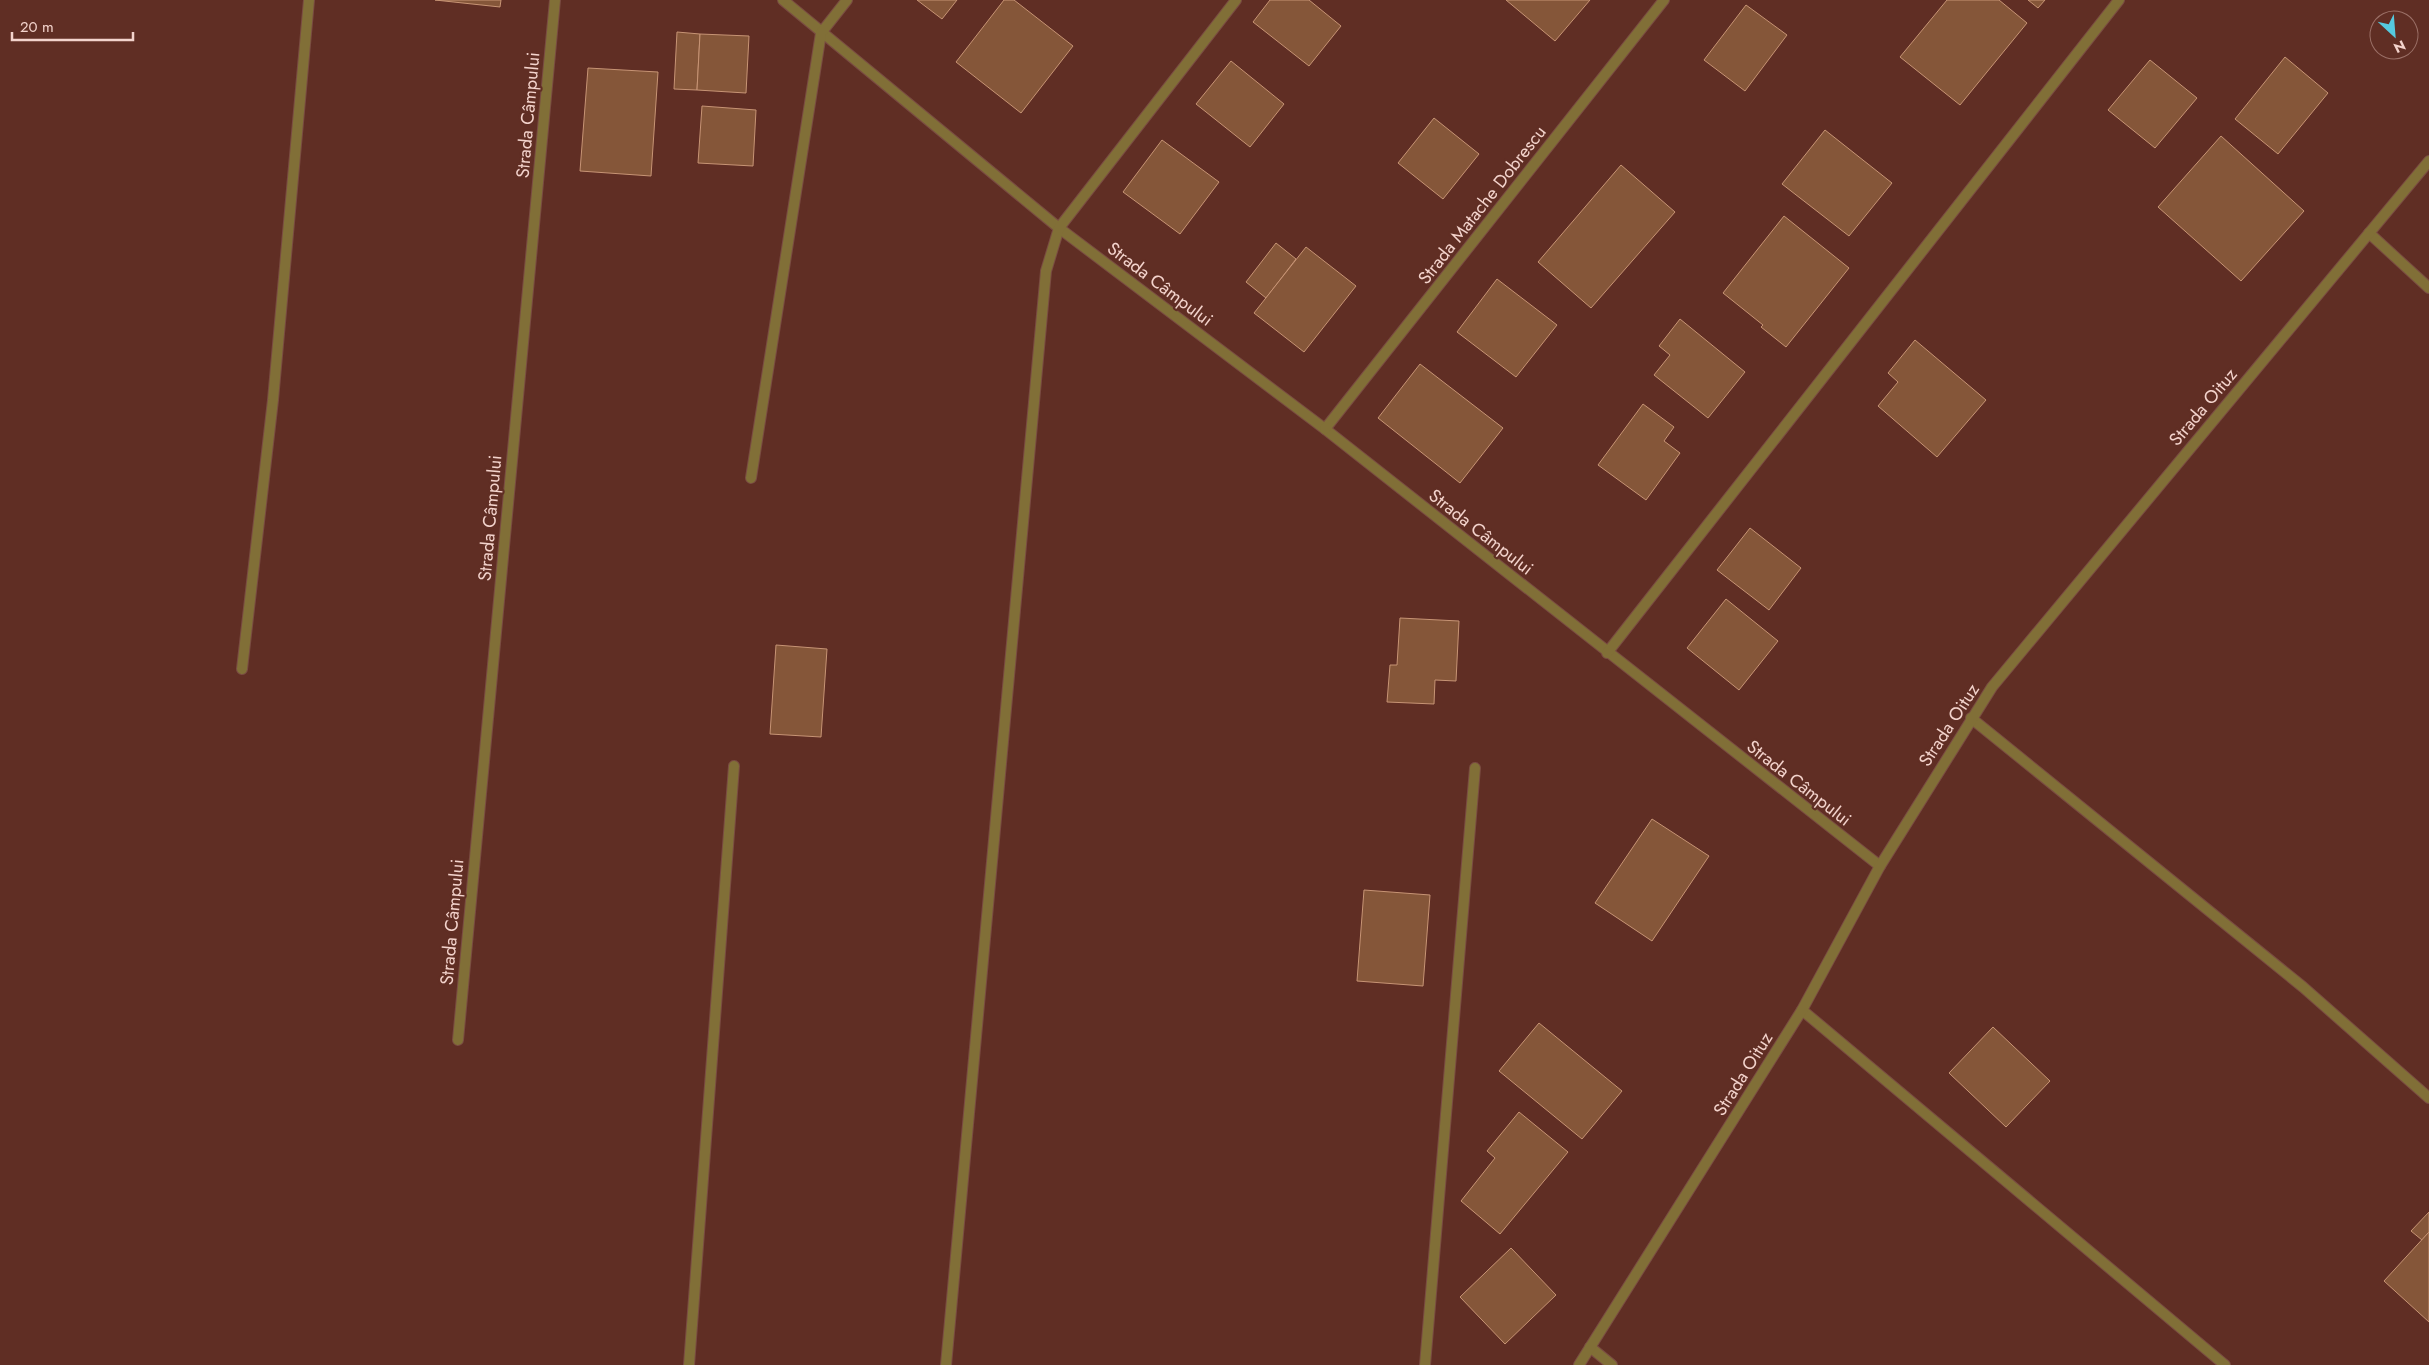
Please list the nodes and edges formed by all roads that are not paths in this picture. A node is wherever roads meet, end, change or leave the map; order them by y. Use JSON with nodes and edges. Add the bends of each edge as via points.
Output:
{"nodes":[{"id":1,"x":310,"y":0,"type":"edge"},
{"id":2,"x":555,"y":0,"type":"edge"},
{"id":3,"x":783,"y":0,"type":"edge"},
{"id":4,"x":847,"y":0,"type":"edge"},
{"id":5,"x":1236,"y":0,"type":"edge"},
{"id":6,"x":1664,"y":0,"type":"edge"},
{"id":7,"x":2119,"y":0,"type":"edge"},
{"id":8,"x":821,"y":33,"type":"junction"},
{"id":9,"x":2429,"y":161,"type":"edge"},
{"id":10,"x":1059,"y":228,"type":"junction"},
{"id":11,"x":2369,"y":233,"type":"junction"},
{"id":12,"x":2429,"y":288,"type":"edge"},
{"id":13,"x":1325,"y":429,"type":"junction"},
{"id":14,"x":752,"y":478,"type":"dead end"},
{"id":15,"x":1607,"y":653,"type":"junction"},
{"id":16,"x":242,"y":669,"type":"dead end"},
{"id":17,"x":1971,"y":718,"type":"junction"},
{"id":18,"x":734,"y":766,"type":"dead end"},
{"id":19,"x":1475,"y":768,"type":"dead end"},
{"id":20,"x":1880,"y":866,"type":"junction"},
{"id":21,"x":1802,"y":1010,"type":"junction"},
{"id":22,"x":458,"y":1040,"type":"dead end"},
{"id":23,"x":2429,"y":1098,"type":"edge"},
{"id":24,"x":1590,"y":1347,"type":"junction"},
{"id":25,"x":689,"y":1365,"type":"edge"},
{"id":26,"x":946,"y":1365,"type":"edge"},
{"id":27,"x":1425,"y":1365,"type":"edge"},
{"id":28,"x":1579,"y":1365,"type":"edge"},
{"id":29,"x":1612,"y":1365,"type":"edge"},
{"id":30,"x":2225,"y":1365,"type":"edge"}],
"edges":[{"from":1,"to":16,"type":"street","via":[[273,400]]},
{"from":2,"to":22,"type":"street","name":"Strada Câmpului"},
{"from":3,"to":8,"type":"street","name":"Strada Câmpului"},
{"from":4,"to":8,"type":"street"},
{"from":5,"to":10,"type":"street"},
{"from":6,"to":13,"type":"street","name":"Strada Matache Dobrescu"},
{"from":7,"to":15,"type":"street"},
{"from":8,"to":10,"type":"street","name":"Strada Câmpului"},
{"from":8,"to":14,"type":"street"},
{"from":9,"to":11,"type":"street","name":"Strada Oituz"},
{"from":10,"to":13,"type":"street","name":"Strada Câmpului"},
{"from":10,"to":26,"type":"street","via":[[1046,271]]},
{"from":11,"to":12,"type":"street"},
{"from":11,"to":17,"type":"street","name":"Strada Oituz","via":[[2050,616]]},
{"from":13,"to":15,"type":"street","name":"Strada Câmpului"},
{"from":15,"to":20,"type":"street","name":"Strada Câmpului"},
{"from":17,"to":20,"type":"street","name":"Strada Oituz"},
{"from":17,"to":23,"type":"street","via":[[2303,987]]},
{"from":18,"to":25,"type":"street"},
{"from":19,"to":27,"type":"street"},
{"from":20,"to":21,"type":"street","name":"Strada Oituz"},
{"from":21,"to":24,"type":"street","name":"Strada Oituz"},
{"from":21,"to":30,"type":"street"},
{"from":24,"to":28,"type":"street","name":"Strada Oituz"},
{"from":24,"to":29,"type":"street"}]}
